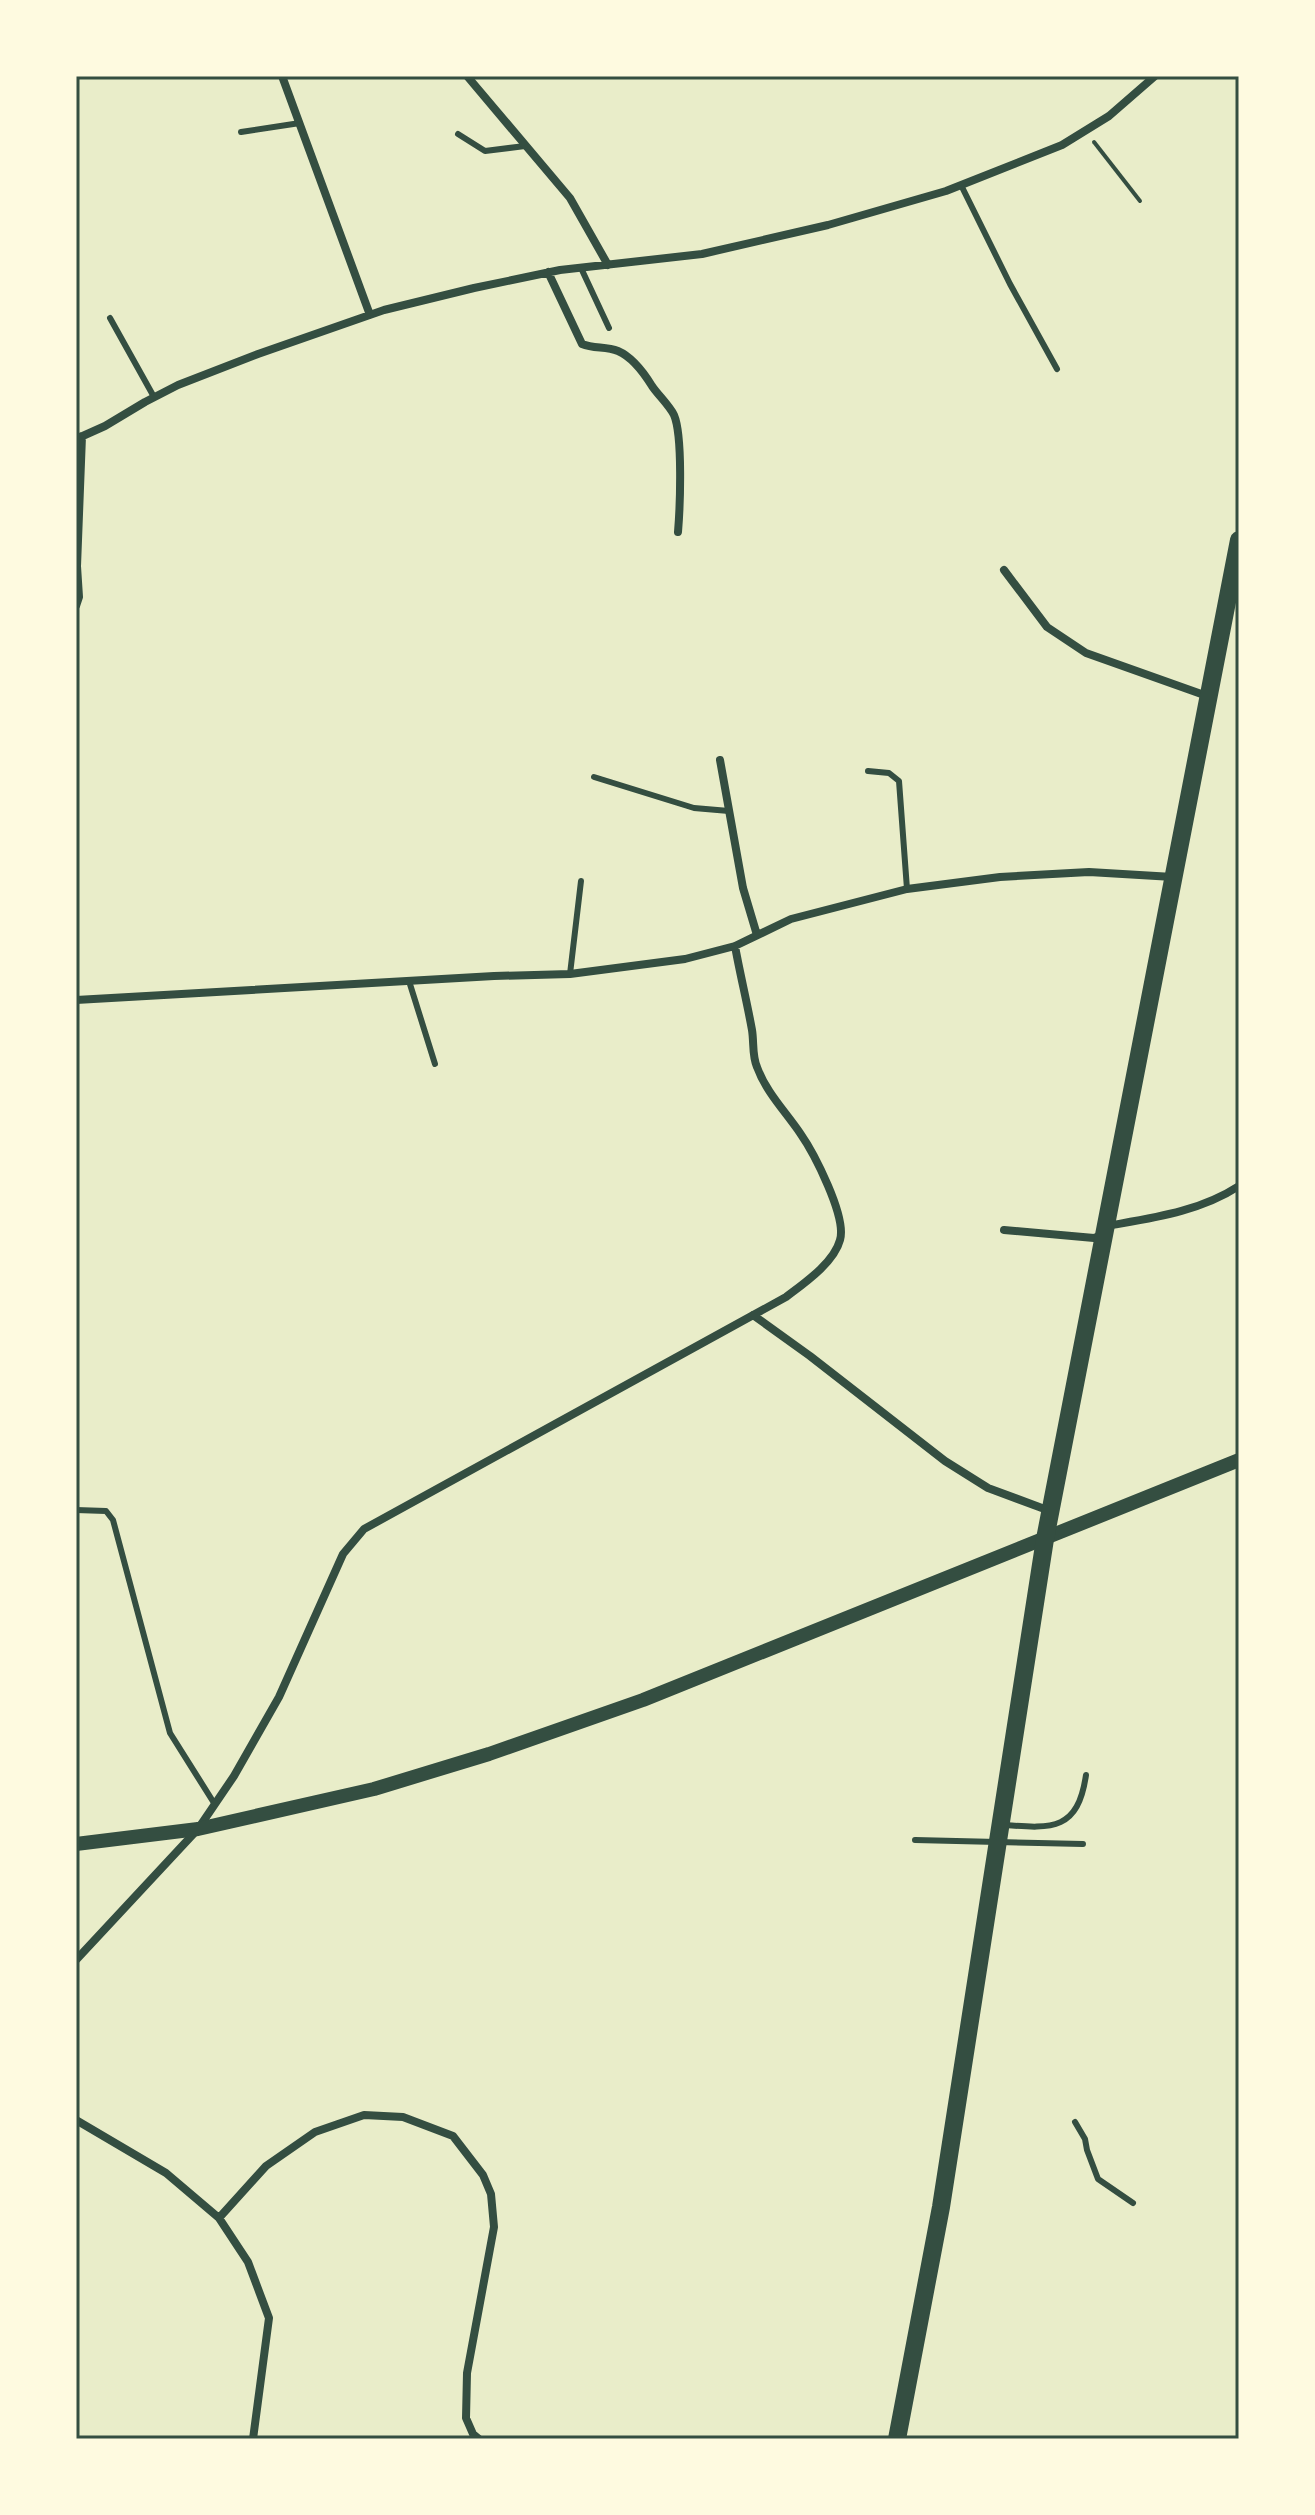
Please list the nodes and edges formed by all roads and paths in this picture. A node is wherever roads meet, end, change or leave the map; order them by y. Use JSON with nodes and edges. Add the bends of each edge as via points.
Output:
{"nodes":[{"id":1,"x":282,"y":76,"type":"edge"},
{"id":2,"x":467,"y":76,"type":"edge"},
{"id":3,"x":1155,"y":76,"type":"edge"},
{"id":4,"x":300,"y":123,"type":"junction"},
{"id":5,"x":1086,"y":130,"type":"junction"},
{"id":6,"x":241,"y":132,"type":"dead end"},
{"id":7,"x":458,"y":134,"type":"dead end"},
{"id":8,"x":525,"y":146,"type":"junction"},
{"id":9,"x":961,"y":185,"type":"junction"},
{"id":10,"x":1140,"y":201,"type":"dead end"},
{"id":11,"x":608,"y":265,"type":"junction"},
{"id":12,"x":581,"y":268,"type":"junction"},
{"id":13,"x":548,"y":272,"type":"junction"},
{"id":14,"x":370,"y":315,"type":"junction"},
{"id":15,"x":110,"y":318,"type":"dead end"},
{"id":16,"x":609,"y":328,"type":"dead end"},
{"id":17,"x":1057,"y":369,"type":"dead end"},
{"id":18,"x":154,"y":397,"type":"junction"},
{"id":19,"x":79,"y":438,"type":"edge"},
{"id":20,"x":678,"y":532,"type":"dead end"},
{"id":21,"x":1239,"y":540,"type":"edge"},
{"id":22,"x":1004,"y":570,"type":"dead end"},
{"id":23,"x":76,"y":606,"type":"edge"},
{"id":24,"x":1209,"y":697,"type":"junction"},
{"id":25,"x":720,"y":760,"type":"dead end"},
{"id":26,"x":868,"y":771,"type":"dead end"},
{"id":27,"x":594,"y":777,"type":"dead end"},
{"id":28,"x":729,"y":811,"type":"junction"},
{"id":29,"x":1174,"y":877,"type":"junction"},
{"id":30,"x":581,"y":881,"type":"dead end"},
{"id":31,"x":907,"y":889,"type":"junction"},
{"id":32,"x":757,"y":935,"type":"junction"},
{"id":33,"x":735,"y":946,"type":"junction"},
{"id":34,"x":570,"y":974,"type":"junction"},
{"id":35,"x":409,"y":981,"type":"junction"},
{"id":36,"x":76,"y":1000,"type":"edge"},
{"id":37,"x":435,"y":1064,"type":"dead end"},
{"id":38,"x":1239,"y":1186,"type":"edge"},
{"id":39,"x":1004,"y":1230,"type":"dead end"},
{"id":40,"x":1105,"y":1230,"type":"junction"},
{"id":41,"x":753,"y":1315,"type":"junction"},
{"id":42,"x":1239,"y":1460,"type":"edge"},
{"id":43,"x":76,"y":1510,"type":"edge"},
{"id":44,"x":1051,"y":1512,"type":"junction"},
{"id":45,"x":1045,"y":1539,"type":"junction"},
{"id":46,"x":1086,"y":1775,"type":"dead end"},
{"id":47,"x":214,"y":1803,"type":"junction"},
{"id":48,"x":198,"y":1829,"type":"junction"},
{"id":49,"x":999,"y":1834,"type":"junction"},
{"id":50,"x":915,"y":1840,"type":"dead end"},
{"id":51,"x":76,"y":1844,"type":"edge"},
{"id":52,"x":1083,"y":1844,"type":"dead end"},
{"id":53,"x":76,"y":1960,"type":"edge"},
{"id":54,"x":76,"y":2120,"type":"edge"},
{"id":55,"x":1075,"y":2122,"type":"dead end"},
{"id":56,"x":1133,"y":2203,"type":"dead end"},
{"id":57,"x":219,"y":2218,"type":"junction"},
{"id":58,"x":253,"y":2439,"type":"edge"},
{"id":59,"x":479,"y":2439,"type":"edge"},
{"id":60,"x":897,"y":2439,"type":"edge"}],
"edges":[{"from":1,"to":4,"type":"street"},
{"from":2,"to":8,"type":"street"},
{"from":3,"to":5,"type":"street"},
{"from":4,"to":6,"type":"lane"},
{"from":4,"to":14,"type":"street"},
{"from":5,"to":9,"type":"street","via":[[1062,145]]},
{"from":5,"to":10,"type":"path"},
{"from":7,"to":8,"type":"lane","via":[[485,151]]},
{"from":8,"to":11,"type":"street","via":[[570,198]]},
{"from":9,"to":11,"type":"street","via":[[828,225],[702,254]]},
{"from":9,"to":17,"type":"lane"},
{"from":11,"to":12,"type":"street"},
{"from":12,"to":13,"type":"street"},
{"from":12,"to":16,"type":"lane"},
{"from":13,"to":14,"type":"street"},
{"from":13,"to":20,"type":"street","via":[[582,344],[626,355],[673,414],[678,431]]},
{"from":14,"to":18,"type":"street"},
{"from":15,"to":18,"type":"lane"},
{"from":18,"to":19,"type":"street"},
{"from":19,"to":23,"type":"street"},
{"from":21,"to":24,"type":"main road"},
{"from":22,"to":24,"type":"street","via":[[1047,627],[1086,653]]},
{"from":24,"to":29,"type":"main road"},
{"from":25,"to":28,"type":"street"},
{"from":26,"to":31,"type":"lane","via":[[889,773],[899,781]]},
{"from":27,"to":28,"type":"lane","via":[[694,808]]},
{"from":28,"to":32,"type":"street"},
{"from":29,"to":31,"type":"street","via":[[1089,872]]},
{"from":29,"to":40,"type":"main road"},
{"from":30,"to":34,"type":"lane"},
{"from":31,"to":32,"type":"street","via":[[791,919]]},
{"from":32,"to":33,"type":"street"},
{"from":33,"to":34,"type":"street","via":[[685,959]]},
{"from":33,"to":41,"type":"street","via":[[756,1065],[802,1136],[841,1223],[840,1241],[817,1273]]},
{"from":34,"to":35,"type":"street"},
{"from":35,"to":36,"type":"street"},
{"from":35,"to":37,"type":"lane"},
{"from":38,"to":40,"type":"street","via":[[1172,1214]]},
{"from":39,"to":40,"type":"street","via":[[1094,1238]]},
{"from":40,"to":44,"type":"main road"},
{"from":41,"to":44,"type":"street","via":[[945,1461],[988,1488]]},
{"from":41,"to":47,"type":"street","via":[[364,1529],[343,1554],[279,1697]]},
{"from":42,"to":45,"type":"street"},
{"from":43,"to":47,"type":"lane","via":[[106,1511],[113,1520],[170,1733]]},
{"from":44,"to":45,"type":"main road"},
{"from":45,"to":48,"type":"street","via":[[643,1700],[502,1750],[374,1789]]},
{"from":45,"to":49,"type":"main road"},
{"from":46,"to":49,"type":"lane","via":[[1083,1794],[1068,1819]]},
{"from":47,"to":48,"type":"street"},
{"from":48,"to":51,"type":"street"},
{"from":48,"to":53,"type":"street"},
{"from":49,"to":50,"type":"lane"},
{"from":49,"to":52,"type":"lane"},
{"from":49,"to":60,"type":"main road","via":[[941,2207]]},
{"from":54,"to":57,"type":"street","via":[[166,2173]]},
{"from":55,"to":56,"type":"lane","via":[[1098,2179]]},
{"from":57,"to":58,"type":"street","via":[[248,2262],[269,2318]]},
{"from":57,"to":59,"type":"street","via":[[266,2166],[315,2132],[364,2115],[403,2117],[453,2136],[483,2175],[494,2227],[467,2373],[466,2418]]}]}
